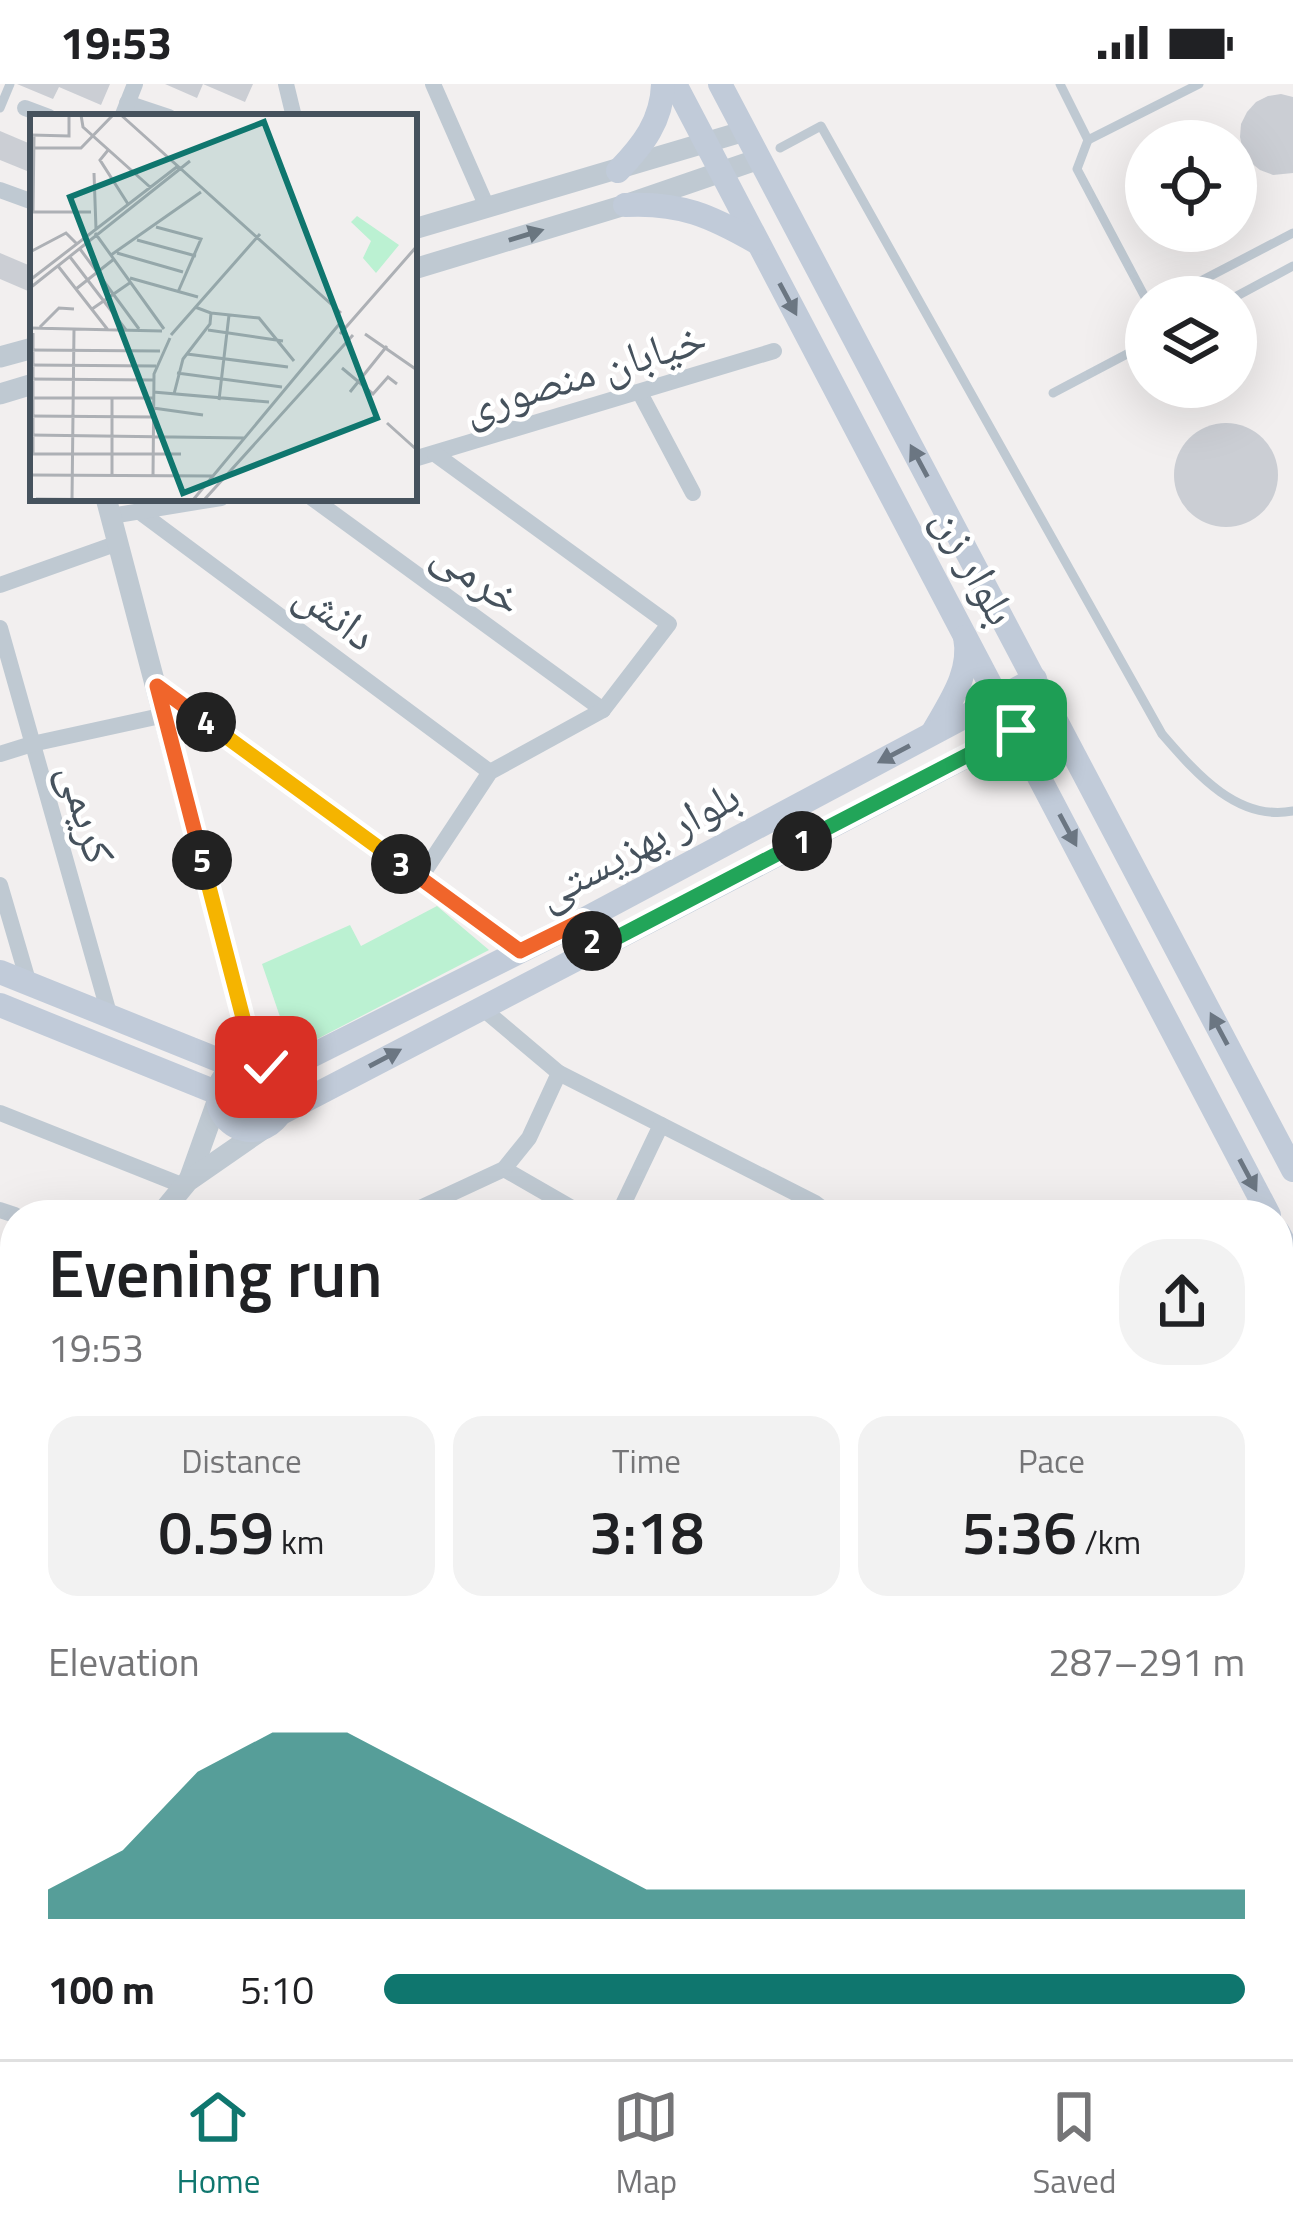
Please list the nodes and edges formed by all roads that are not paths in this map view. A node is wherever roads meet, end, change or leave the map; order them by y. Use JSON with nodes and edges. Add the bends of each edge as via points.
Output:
{"nodes":[{"id":1,"x":10,"y":84,"type":"edge"},
{"id":2,"x":135,"y":84,"type":"edge"},
{"id":3,"x":286,"y":84,"type":"edge"},
{"id":4,"x":433,"y":84,"type":"edge"},
{"id":5,"x":663,"y":84,"type":"edge"},
{"id":6,"x":674,"y":84,"type":"edge"},
{"id":7,"x":720,"y":84,"type":"edge"},
{"id":8,"x":1060,"y":84,"type":"edge"},
{"id":9,"x":1199,"y":84,"type":"edge"},
{"id":10,"x":0,"y":108,"type":"edge"},
{"id":11,"x":25,"y":108,"type":"dead end"},
{"id":12,"x":124,"y":110,"type":"edge"},
{"id":13,"x":41,"y":114,"type":"edge"},
{"id":14,"x":293,"y":114,"type":"edge"},
{"id":15,"x":745,"y":131,"type":"junction"},
{"id":16,"x":1088,"y":140,"type":"junction"},
{"id":17,"x":706,"y":145,"type":"junction"},
{"id":18,"x":770,"y":153,"type":"junction"},
{"id":19,"x":618,"y":170,"type":"junction"},
{"id":20,"x":722,"y":174,"type":"junction"},
{"id":21,"x":0,"y":190,"type":"edge"},
{"id":22,"x":30,"y":201,"type":"edge"},
{"id":23,"x":625,"y":206,"type":"junction"},
{"id":24,"x":487,"y":207,"type":"junction"},
{"id":25,"x":417,"y":228,"type":"edge"},
{"id":26,"x":1293,"y":233,"type":"edge"},
{"id":27,"x":758,"y":243,"type":"junction"},
{"id":28,"x":1293,"y":266,"type":"edge"},
{"id":29,"x":417,"y":268,"type":"edge"},
{"id":30,"x":1134,"y":276,"type":"edge"},
{"id":31,"x":1210,"y":276,"type":"edge"},
{"id":32,"x":1257,"y":285,"type":"edge"},
{"id":33,"x":30,"y":349,"type":"edge"},
{"id":34,"x":774,"y":351,"type":"dead end"},
{"id":35,"x":1125,"y":355,"type":"edge"},
{"id":36,"x":0,"y":357,"type":"edge"},
{"id":37,"x":30,"y":385,"type":"edge"},
{"id":38,"x":640,"y":393,"type":"junction"},
{"id":39,"x":1053,"y":393,"type":"dead end"},
{"id":40,"x":0,"y":394,"type":"edge"},
{"id":41,"x":434,"y":454,"type":"junction"},
{"id":42,"x":417,"y":458,"type":"edge"},
{"id":43,"x":693,"y":493,"type":"dead end"},
{"id":44,"x":204,"y":501,"type":"edge"},
{"id":45,"x":316,"y":501,"type":"edge"},
{"id":46,"x":109,"y":507,"type":"edge"},
{"id":47,"x":140,"y":512,"type":"junction"},
{"id":48,"x":118,"y":543,"type":"junction"},
{"id":49,"x":0,"y":585,"type":"edge"},
{"id":50,"x":0,"y":628,"type":"edge"},
{"id":51,"x":963,"y":629,"type":"junction"},
{"id":52,"x":1034,"y":680,"type":"junction"},
{"id":53,"x":157,"y":686,"type":"junction"},
{"id":54,"x":999,"y":698,"type":"junction"},
{"id":55,"x":603,"y":710,"type":"junction"},
{"id":56,"x":1051,"y":712,"type":"junction"},
{"id":57,"x":165,"y":715,"type":"junction"},
{"id":58,"x":1016,"y":730,"type":"junction"},
{"id":59,"x":933,"y":733,"type":"junction"},
{"id":60,"x":32,"y":744,"type":"junction"},
{"id":61,"x":0,"y":754,"type":"edge"},
{"id":62,"x":490,"y":772,"type":"junction"},
{"id":63,"x":1293,"y":812,"type":"edge"},
{"id":64,"x":420,"y":878,"type":"junction"},
{"id":65,"x":0,"y":885,"type":"edge"},
{"id":66,"x":583,"y":920,"type":"junction"},
{"id":67,"x":595,"y":949,"type":"junction"},
{"id":68,"x":520,"y":951,"type":"junction"},
{"id":69,"x":0,"y":973,"type":"edge"},
{"id":70,"x":29,"y":984,"type":"junction"},
{"id":71,"x":0,"y":1005,"type":"edge"},
{"id":72,"x":482,"y":1008,"type":"junction"},
{"id":73,"x":110,"y":1017,"type":"junction"},
{"id":74,"x":255,"y":1068,"type":"junction"},
{"id":75,"x":559,"y":1073,"type":"junction"},
{"id":76,"x":218,"y":1096,"type":"junction"},
{"id":77,"x":0,"y":1113,"type":"edge"},
{"id":78,"x":273,"y":1120,"type":"junction"},
{"id":79,"x":662,"y":1125,"type":"junction"},
{"id":80,"x":504,"y":1169,"type":"junction"},
{"id":81,"x":1293,"y":1170,"type":"edge"},
{"id":82,"x":186,"y":1184,"type":"junction"},
{"id":83,"x":173,"y":1200,"type":"edge"},
{"id":84,"x":437,"y":1200,"type":"edge"},
{"id":85,"x":558,"y":1200,"type":"edge"},
{"id":86,"x":625,"y":1200,"type":"edge"},
{"id":87,"x":809,"y":1200,"type":"edge"},
{"id":88,"x":1261,"y":1200,"type":"edge"}],
"edges":[{"from":1,"to":10,"type":"lane"},
{"from":2,"to":12,"type":"street"},
{"from":3,"to":14,"type":"street"},
{"from":4,"to":24,"type":"street"},
{"from":5,"to":19,"type":"main road","via":[[651,130]]},
{"from":6,"to":17,"type":"main road","name":"بلوار زن"},
{"from":7,"to":15,"type":"main road","name":"بلوار زن"},
{"from":8,"to":16,"type":"lane"},
{"from":9,"to":16,"type":"lane"},
{"from":11,"to":13,"type":"street"},
{"from":15,"to":17,"type":"street"},
{"from":15,"to":18,"type":"main road","name":"بلوار زن"},
{"from":16,"to":30,"type":"lane","via":[[1077,169]]},
{"from":17,"to":19,"type":"street"},
{"from":17,"to":20,"type":"main road","name":"بلوار زن"},
{"from":18,"to":20,"type":"street"},
{"from":52,"to":18,"type":"main road","name":"بلوار زن","one_way":true},
{"from":18,"to":63,"type":"lane","via":[[821,126],[1162,734],[1226,796]]},
{"from":19,"to":24,"type":"street"},
{"from":20,"to":23,"type":"street"},
{"from":20,"to":27,"type":"main road","name":"بلوار زن"},
{"from":21,"to":22,"type":"street"},
{"from":23,"to":27,"type":"main road","via":[[687,209]]},
{"from":29,"to":23,"type":"street","one_way":true},
{"from":24,"to":25,"type":"street"},
{"from":26,"to":31,"type":"lane"},
{"from":27,"to":51,"type":"main road","name":"بلوار زن","one_way":true},
{"from":28,"to":32,"type":"lane"},
{"from":33,"to":36,"type":"street"},
{"from":34,"to":38,"type":"street","name":"خیابان منصوری"},
{"from":35,"to":39,"type":"lane"},
{"from":37,"to":40,"type":"street"},
{"from":38,"to":41,"type":"street","name":"خیابان منصوری"},
{"from":38,"to":43,"type":"street"},
{"from":41,"to":42,"type":"street","name":"خیابان منصوری"},
{"from":41,"to":55,"type":"street","via":[[670,624]]},
{"from":44,"to":47,"type":"street"},
{"from":45,"to":55,"type":"street","name":"خرمی"},
{"from":46,"to":47,"type":"street"},
{"from":46,"to":48,"type":"street"},
{"from":47,"to":62,"type":"street","name":"دانش"},
{"from":48,"to":49,"type":"street"},
{"from":48,"to":53,"type":"street"},
{"from":50,"to":60,"type":"street","name":"کریمی"},
{"from":51,"to":54,"type":"main road","name":"بلوار زن"},
{"from":51,"to":59,"type":"main road","via":[[963,675]]},
{"from":52,"to":54,"type":"main road","name":"بلوار بهزیستی"},
{"from":52,"to":56,"type":"main road","name":"بلوار زن"},
{"from":53,"to":57,"type":"street"},
{"from":53,"to":64,"type":"street"},
{"from":54,"to":58,"type":"main road","name":"بلوار زن"},
{"from":54,"to":59,"type":"main road","name":"بلوار بهزیستی"},
{"from":55,"to":62,"type":"street"},
{"from":56,"to":58,"type":"main road","name":"بلوار بهزیستی"},
{"from":81,"to":56,"type":"main road","name":"بلوار زن","one_way":true},
{"from":57,"to":60,"type":"street"},
{"from":57,"to":74,"type":"street"},
{"from":58,"to":67,"type":"main road","name":"بلوار بهزیستی"},
{"from":58,"to":88,"type":"main road","name":"بلوار زن","one_way":true},
{"from":59,"to":66,"type":"main road","name":"بلوار بهزیستی","one_way":true},
{"from":60,"to":61,"type":"street"},
{"from":60,"to":73,"type":"street","name":"کریمی"},
{"from":62,"to":64,"type":"street"},
{"from":64,"to":68,"type":"street"},
{"from":65,"to":70,"type":"street"},
{"from":66,"to":67,"type":"main road"},
{"from":66,"to":68,"type":"main road","name":"بلوار بهزیستی"},
{"from":67,"to":72,"type":"main road","name":"بلوار بهزیستی"},
{"from":68,"to":74,"type":"main road","name":"بلوار بهزیستی"},
{"from":69,"to":70,"type":"main road"},
{"from":70,"to":73,"type":"main road"},
{"from":71,"to":76,"type":"main road"},
{"from":72,"to":75,"type":"street"},
{"from":78,"to":72,"type":"main road","name":"بلوار بهزیستی","one_way":true},
{"from":73,"to":74,"type":"main road"},
{"from":74,"to":76,"type":"main road","via":[[224,1078]]},
{"from":74,"to":78,"type":"main road","via":[[284,1092]]},
{"from":75,"to":79,"type":"street"},
{"from":75,"to":80,"type":"street","via":[[529,1138]]},
{"from":76,"to":78,"type":"main road","via":[[236,1127],[256,1130]]},
{"from":76,"to":82,"type":"street"},
{"from":77,"to":82,"type":"street"},
{"from":78,"to":82,"type":"street"},
{"from":79,"to":86,"type":"street"},
{"from":79,"to":87,"type":"street"},
{"from":80,"to":84,"type":"street"},
{"from":80,"to":85,"type":"street"},
{"from":82,"to":83,"type":"street"}]}
